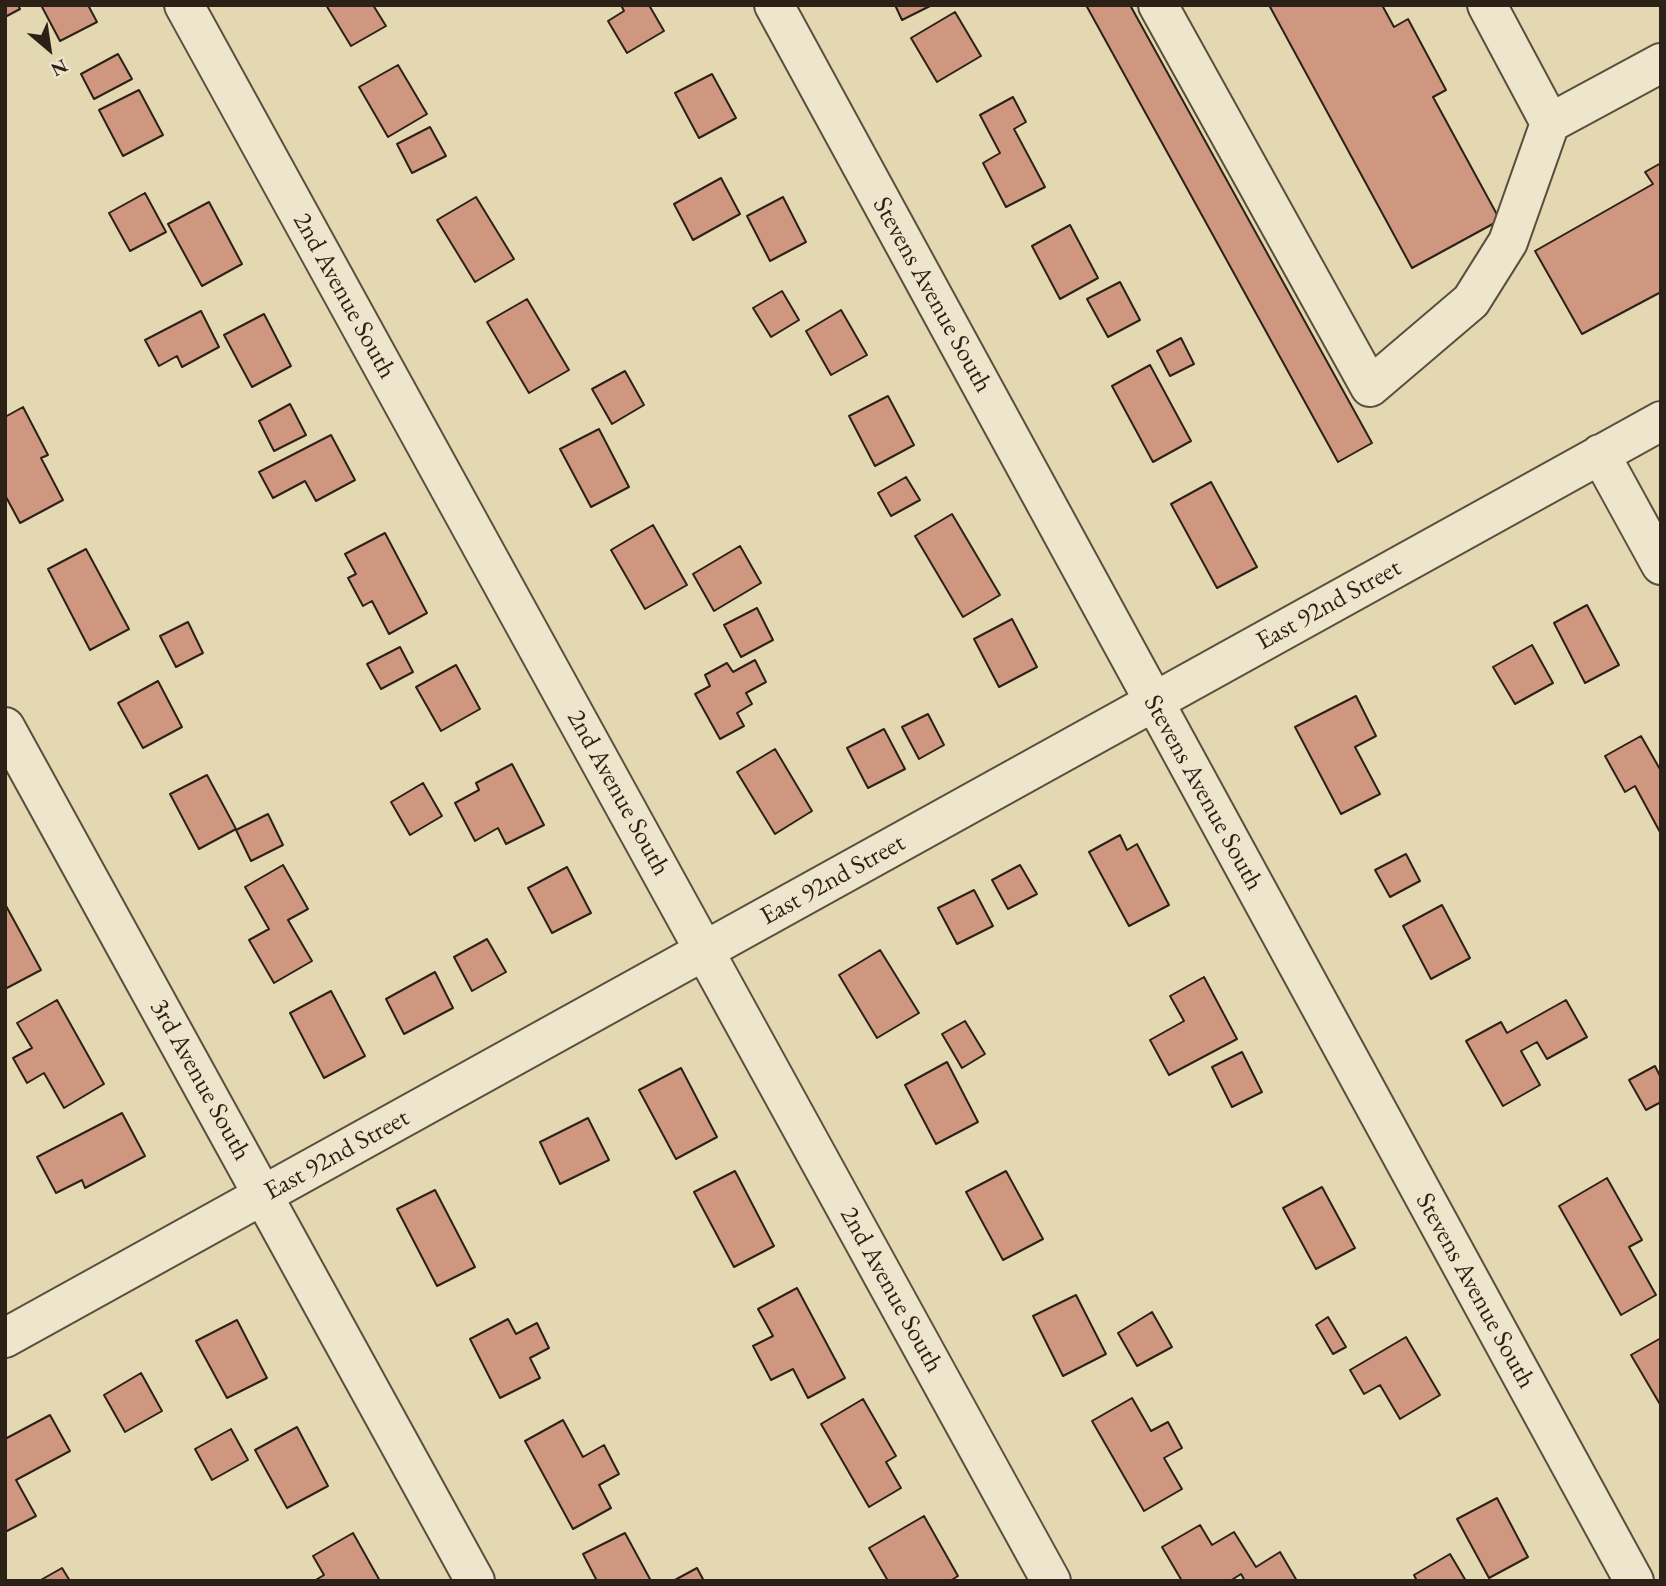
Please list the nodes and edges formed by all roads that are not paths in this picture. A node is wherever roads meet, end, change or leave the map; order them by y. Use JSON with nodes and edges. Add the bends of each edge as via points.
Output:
{"nodes":[{"id":1,"x":184,"y":5,"type":"edge"},
{"id":2,"x":774,"y":5,"type":"edge"},
{"id":3,"x":1158,"y":5,"type":"edge"},
{"id":4,"x":1488,"y":5,"type":"edge"},
{"id":5,"x":1661,"y":63,"type":"edge"},
{"id":6,"x":1550,"y":123,"type":"junction"},
{"id":7,"x":1661,"y":421,"type":"edge"},
{"id":8,"x":1600,"y":454,"type":"junction"},
{"id":9,"x":1661,"y":565,"type":"edge"},
{"id":10,"x":1153,"y":702,"type":"junction"},
{"id":11,"x":5,"y":727,"type":"edge"},
{"id":12,"x":705,"y":951,"type":"junction"},
{"id":13,"x":263,"y":1195,"type":"junction"},
{"id":14,"x":5,"y":1338,"type":"edge"},
{"id":15,"x":475,"y":1581,"type":"edge"},
{"id":16,"x":1051,"y":1581,"type":"edge"},
{"id":17,"x":1634,"y":1581,"type":"edge"}],
"edges":[{"from":1,"to":12,"type":"street","name":"2nd Avenue South"},
{"from":2,"to":10,"type":"street","name":"Stevens Avenue South"},
{"from":3,"to":6,"type":"street","via":[[1370,387],[1471,301],[1508,242]]},
{"from":4,"to":6,"type":"street"},
{"from":5,"to":6,"type":"street"},
{"from":7,"to":8,"type":"street","name":"East 92nd Street"},
{"from":8,"to":9,"type":"street"},
{"from":8,"to":10,"type":"street","name":"East 92nd Street"},
{"from":10,"to":12,"type":"street","name":"East 92nd Street"},
{"from":10,"to":17,"type":"street","name":"Stevens Avenue South"},
{"from":11,"to":13,"type":"street","name":"3rd Avenue South"},
{"from":12,"to":13,"type":"street","name":"East 92nd Street"},
{"from":12,"to":16,"type":"street","name":"2nd Avenue South"},
{"from":13,"to":14,"type":"street","name":"East 92nd Street"},
{"from":13,"to":15,"type":"street","name":"3rd Avenue South"}]}
